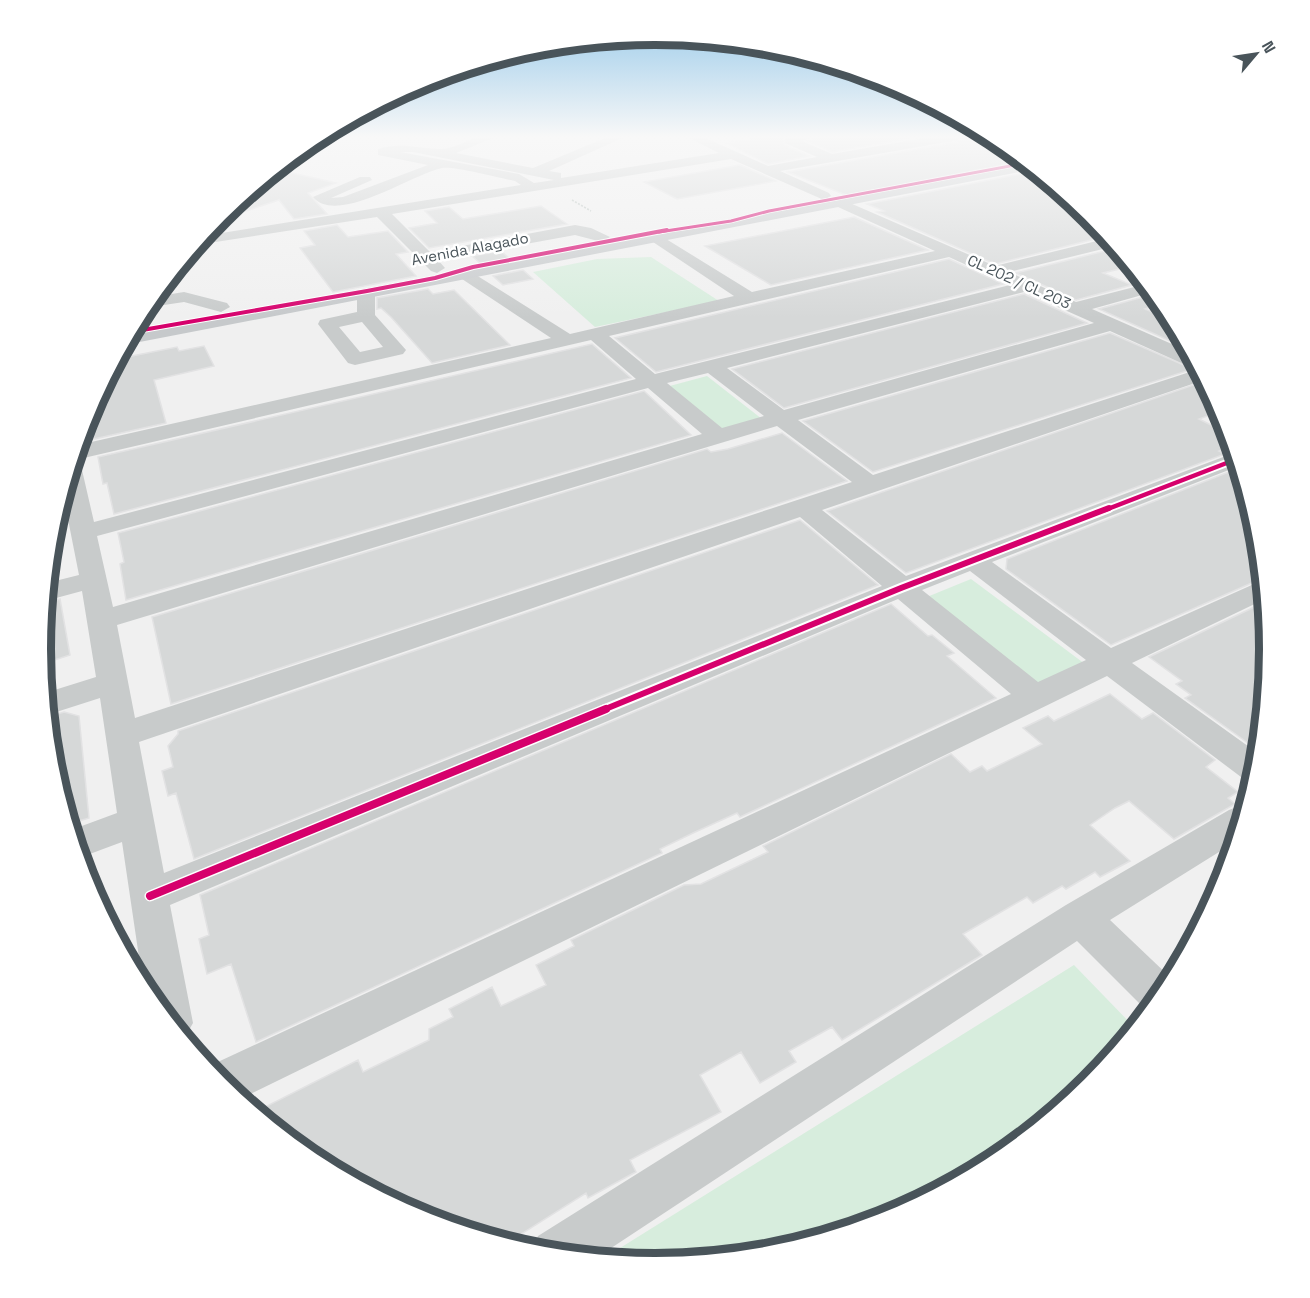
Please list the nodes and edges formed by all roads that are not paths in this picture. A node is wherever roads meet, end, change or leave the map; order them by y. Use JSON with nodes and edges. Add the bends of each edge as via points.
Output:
{"nodes":[{"id":1,"x":321,"y":197,"type":"edge"},
{"id":2,"x":355,"y":197,"type":"edge"},
{"id":3,"x":480,"y":197,"type":"edge"},
{"id":4,"x":511,"y":197,"type":"edge"},
{"id":5,"x":822,"y":197,"type":"edge"},
{"id":6,"x":879,"y":197,"type":"edge"},
{"id":7,"x":451,"y":200,"type":"junction"},
{"id":8,"x":843,"y":204,"type":"junction"},
{"id":9,"x":463,"y":209,"type":"junction"},
{"id":10,"x":385,"y":216,"type":"junction"},
{"id":11,"x":212,"y":239,"type":"edge"},
{"id":12,"x":658,"y":239,"type":"junction"},
{"id":13,"x":1103,"y":244,"type":"edge"},
{"id":14,"x":951,"y":252,"type":"junction"},
{"id":15,"x":432,"y":262,"type":"junction"},
{"id":16,"x":995,"y":271,"type":"junction"},
{"id":17,"x":468,"y":275,"type":"junction"},
{"id":18,"x":1027,"y":286,"type":"junction"},
{"id":19,"x":369,"y":287,"type":"junction"},
{"id":20,"x":1141,"y":290,"type":"edge"},
{"id":21,"x":750,"y":299,"type":"junction"},
{"id":22,"x":162,"y":301,"type":"edge"},
{"id":23,"x":227,"y":306,"type":"junction"},
{"id":24,"x":1075,"y":308,"type":"junction"},
{"id":25,"x":366,"y":316,"type":"junction"},
{"id":26,"x":1112,"y":324,"type":"junction"},
{"id":27,"x":141,"y":332,"type":"edge"},
{"id":28,"x":141,"y":333,"type":"edge"},
{"id":29,"x":596,"y":335,"type":"junction"},
{"id":30,"x":567,"y":340,"type":"junction"},
{"id":31,"x":1179,"y":349,"type":"edge"},
{"id":32,"x":376,"y":354,"type":"junction"},
{"id":33,"x":711,"y":366,"type":"junction"},
{"id":34,"x":1194,"y":377,"type":"edge"},
{"id":35,"x":396,"y":380,"type":"junction"},
{"id":36,"x":651,"y":381,"type":"junction"},
{"id":37,"x":781,"y":418,"type":"junction"},
{"id":38,"x":718,"y":436,"type":"junction"},
{"id":39,"x":85,"y":451,"type":"edge"},
{"id":40,"x":1229,"y":462,"type":"edge"},
{"id":41,"x":869,"y":484,"type":"junction"},
{"id":42,"x":72,"y":494,"type":"edge"},
{"id":43,"x":802,"y":506,"type":"junction"},
{"id":44,"x":84,"y":532,"type":"junction"},
{"id":45,"x":973,"y":561,"type":"junction"},
{"id":46,"x":93,"y":580,"type":"junction"},
{"id":47,"x":901,"y":588,"type":"junction"},
{"id":48,"x":54,"y":590,"type":"edge"},
{"id":49,"x":1256,"y":591,"type":"edge"},
{"id":50,"x":102,"y":620,"type":"junction"},
{"id":51,"x":1108,"y":661,"type":"junction"},
{"id":52,"x":112,"y":683,"type":"junction"},
{"id":53,"x":1034,"y":696,"type":"junction"},
{"id":54,"x":53,"y":702,"type":"edge"},
{"id":55,"x":122,"y":735,"type":"junction"},
{"id":56,"x":1248,"y":764,"type":"edge"},
{"id":57,"x":135,"y":822,"type":"junction"},
{"id":58,"x":1232,"y":826,"type":"edge"},
{"id":59,"x":82,"y":841,"type":"edge"},
{"id":60,"x":150,"y":896,"type":"junction"},
{"id":61,"x":1080,"y":918,"type":"junction"},
{"id":62,"x":1154,"y":990,"type":"edge"},
{"id":63,"x":165,"y":1002,"type":"edge"},
{"id":64,"x":232,"y":1079,"type":"edge"},
{"id":65,"x":568,"y":1247,"type":"edge"}],
"edges":[{"from":1,"to":2,"type":"street","via":[[329,202]]},
{"from":3,"to":7,"type":"street"},
{"from":4,"to":9,"type":"street"},
{"from":5,"to":15,"type":"main road","name":"Avenida Alagado","via":[[602,237]]},
{"from":6,"to":8,"type":"main road","name":"Avenida Alagado"},
{"from":7,"to":9,"type":"street"},
{"from":7,"to":10,"type":"street"},
{"from":8,"to":12,"type":"main road","name":"Avenida Alagado"},
{"from":8,"to":14,"type":"street","name":"CL 202 / CL 203"},
{"from":9,"to":10,"type":"street"},
{"from":10,"to":11,"type":"street"},
{"from":10,"to":15,"type":"street"},
{"from":12,"to":17,"type":"main road","name":"Avenida Alagado"},
{"from":12,"to":21,"type":"street"},
{"from":13,"to":16,"type":"street"},
{"from":14,"to":16,"type":"street","name":"CL 202 / CL 203"},
{"from":14,"to":21,"type":"street"},
{"from":15,"to":19,"type":"main road","name":"Avenida Alagado"},
{"from":16,"to":18,"type":"street","name":"CL 202 / CL 203"},
{"from":17,"to":19,"type":"main road","name":"Avenida Alagado"},
{"from":17,"to":30,"type":"street"},
{"from":18,"to":24,"type":"street","name":"CL 202 / CL 203"},
{"from":18,"to":33,"type":"street"},
{"from":19,"to":23,"type":"main road","name":"Avenida Alagado"},
{"from":19,"to":25,"type":"street"},
{"from":19,"to":27,"type":"main road","name":"Avenida Alagado"},
{"from":20,"to":24,"type":"street"},
{"from":21,"to":29,"type":"street"},
{"from":22,"to":23,"type":"street","via":[[184,297]]},
{"from":23,"to":28,"type":"main road","via":[[243,311],[238,316]]},
{"from":24,"to":26,"type":"street","name":"CL 202 / CL 203"},
{"from":25,"to":32,"type":"street","via":[[396,350]]},
{"from":25,"to":32,"type":"street","via":[[327,324],[355,359]]},
{"from":26,"to":31,"type":"street","name":"CL 202 / CL 203"},
{"from":26,"to":37,"type":"street"},
{"from":29,"to":30,"type":"street"},
{"from":29,"to":36,"type":"street"},
{"from":30,"to":35,"type":"street"},
{"from":32,"to":35,"type":"street"},
{"from":33,"to":36,"type":"street"},
{"from":33,"to":37,"type":"street"},
{"from":34,"to":41,"type":"street"},
{"from":35,"to":39,"type":"street"},
{"from":36,"to":38,"type":"street"},
{"from":36,"to":44,"type":"street"},
{"from":37,"to":38,"type":"street"},
{"from":37,"to":41,"type":"street"},
{"from":38,"to":50,"type":"street"},
{"from":40,"to":45,"type":"street"},
{"from":41,"to":43,"type":"street"},
{"from":42,"to":44,"type":"street"},
{"from":43,"to":47,"type":"street"},
{"from":43,"to":55,"type":"street"},
{"from":44,"to":46,"type":"street"},
{"from":45,"to":47,"type":"street"},
{"from":45,"to":51,"type":"street"},
{"from":46,"to":48,"type":"street"},
{"from":46,"to":50,"type":"street"},
{"from":47,"to":53,"type":"street"},
{"from":47,"to":60,"type":"street"},
{"from":49,"to":51,"type":"street"},
{"from":50,"to":52,"type":"street"},
{"from":51,"to":53,"type":"street"},
{"from":51,"to":56,"type":"street"},
{"from":52,"to":54,"type":"street"},
{"from":52,"to":55,"type":"street"},
{"from":53,"to":64,"type":"street"},
{"from":55,"to":57,"type":"street"},
{"from":57,"to":59,"type":"street"},
{"from":57,"to":60,"type":"street"},
{"from":58,"to":61,"type":"street"},
{"from":60,"to":63,"type":"street"},
{"from":61,"to":62,"type":"street"},
{"from":61,"to":65,"type":"street"}]}
